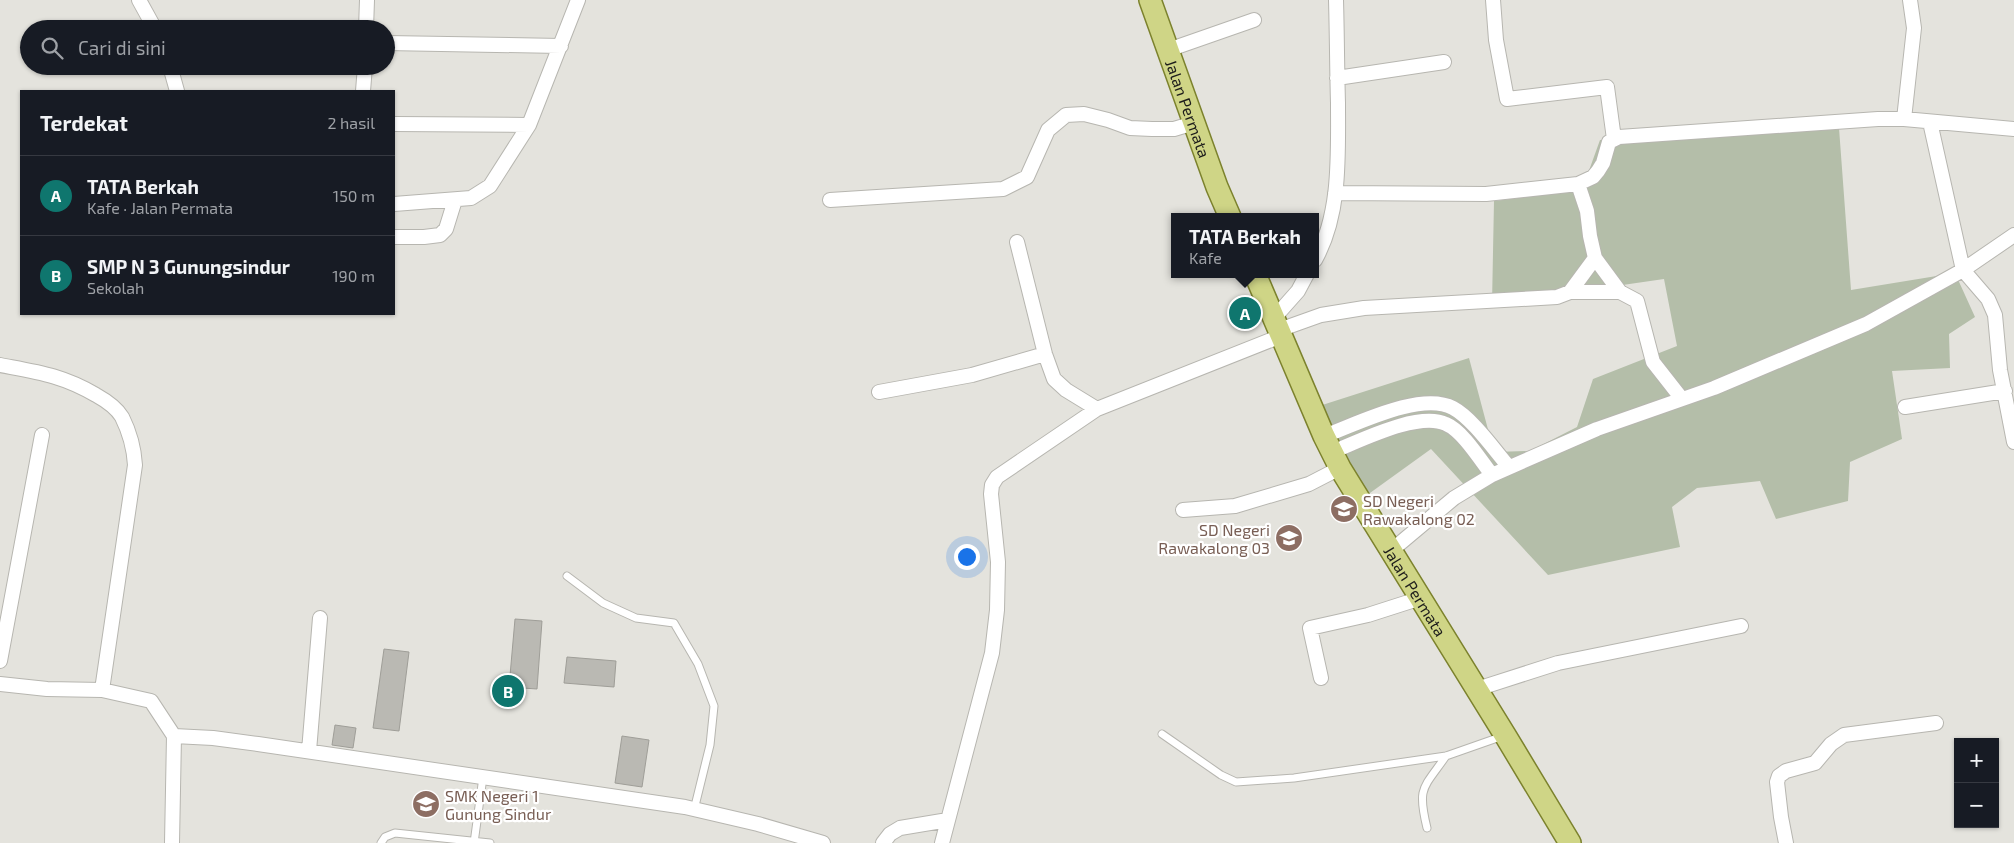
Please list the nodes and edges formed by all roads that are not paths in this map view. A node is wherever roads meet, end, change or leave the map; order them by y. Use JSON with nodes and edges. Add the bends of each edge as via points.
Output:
{"nodes":[{"id":1,"x":139,"y":0,"type":"edge"},
{"id":2,"x":367,"y":0,"type":"edge"},
{"id":3,"x":578,"y":0,"type":"edge"},
{"id":4,"x":1150,"y":0,"type":"edge"},
{"id":5,"x":1336,"y":0,"type":"edge"},
{"id":6,"x":1493,"y":0,"type":"edge"},
{"id":7,"x":1910,"y":0,"type":"edge"},
{"id":8,"x":150,"y":20,"type":"edge"},
{"id":9,"x":366,"y":20,"type":"edge"},
{"id":10,"x":1254,"y":20,"type":"dead end"},
{"id":11,"x":395,"y":43,"type":"edge"},
{"id":12,"x":561,"y":46,"type":"junction"},
{"id":13,"x":1168,"y":50,"type":"junction"},
{"id":14,"x":1444,"y":62,"type":"dead end"},
{"id":15,"x":173,"y":75,"type":"edge"},
{"id":16,"x":365,"y":75,"type":"edge"},
{"id":17,"x":1337,"y":78,"type":"junction"},
{"id":18,"x":177,"y":90,"type":"edge"},
{"id":19,"x":364,"y":90,"type":"edge"},
{"id":20,"x":1904,"y":119,"type":"junction"},
{"id":21,"x":1930,"y":122,"type":"junction"},
{"id":22,"x":1194,"y":123,"type":"junction"},
{"id":23,"x":395,"y":124,"type":"edge"},
{"id":24,"x":529,"y":125,"type":"junction"},
{"id":25,"x":2014,"y":128,"type":"edge"},
{"id":26,"x":1614,"y":139,"type":"junction"},
{"id":27,"x":1578,"y":184,"type":"junction"},
{"id":28,"x":1335,"y":193,"type":"junction"},
{"id":29,"x":455,"y":200,"type":"junction"},
{"id":30,"x":830,"y":200,"type":"dead end"},
{"id":31,"x":395,"y":204,"type":"edge"},
{"id":32,"x":1228,"y":213,"type":"edge"},
{"id":33,"x":2014,"y":235,"type":"edge"},
{"id":34,"x":395,"y":237,"type":"edge"},
{"id":35,"x":1017,"y":242,"type":"dead end"},
{"id":36,"x":1319,"y":250,"type":"edge"},
{"id":37,"x":1595,"y":258,"type":"junction"},
{"id":38,"x":1963,"y":270,"type":"junction"},
{"id":39,"x":1257,"y":278,"type":"edge"},
{"id":40,"x":1305,"y":278,"type":"edge"},
{"id":41,"x":1570,"y":292,"type":"junction"},
{"id":42,"x":1620,"y":292,"type":"junction"},
{"id":43,"x":1278,"y":328,"type":"junction"},
{"id":44,"x":1045,"y":354,"type":"junction"},
{"id":45,"x":0,"y":364,"type":"edge"},
{"id":46,"x":2004,"y":391,"type":"junction"},
{"id":47,"x":879,"y":392,"type":"dead end"},
{"id":48,"x":1682,"y":399,"type":"junction"},
{"id":49,"x":1905,"y":407,"type":"dead end"},
{"id":50,"x":1097,"y":409,"type":"junction"},
{"id":51,"x":42,"y":435,"type":"dead end"},
{"id":52,"x":2014,"y":442,"type":"edge"},
{"id":53,"x":1332,"y":452,"type":"junction"},
{"id":54,"x":1509,"y":467,"type":"junction"},
{"id":55,"x":1492,"y":476,"type":"junction"},
{"id":56,"x":1183,"y":510,"type":"dead end"},
{"id":57,"x":1392,"y":550,"type":"junction"},
{"id":58,"x":566,"y":576,"type":"dead end"},
{"id":59,"x":1421,"y":598,"type":"junction"},
{"id":60,"x":320,"y":618,"type":"dead end"},
{"id":61,"x":1741,"y":626,"type":"dead end"},
{"id":62,"x":0,"y":661,"type":"edge"},
{"id":63,"x":1321,"y":678,"type":"dead end"},
{"id":64,"x":0,"y":684,"type":"edge"},
{"id":65,"x":1477,"y":689,"type":"junction"},
{"id":66,"x":102,"y":690,"type":"junction"},
{"id":67,"x":1936,"y":723,"type":"dead end"},
{"id":68,"x":1162,"y":734,"type":"dead end"},
{"id":69,"x":1505,"y":735,"type":"junction"},
{"id":70,"x":174,"y":736,"type":"junction"},
{"id":71,"x":309,"y":751,"type":"junction"},
{"id":72,"x":1446,"y":756,"type":"junction"},
{"id":73,"x":483,"y":777,"type":"junction"},
{"id":74,"x":694,"y":810,"type":"junction"},
{"id":75,"x":948,"y":820,"type":"junction"},
{"id":76,"x":1427,"y":828,"type":"dead end"},
{"id":77,"x":474,"y":842,"type":"edge"},
{"id":78,"x":172,"y":843,"type":"edge"},
{"id":79,"x":382,"y":843,"type":"edge"},
{"id":80,"x":490,"y":843,"type":"edge"},
{"id":81,"x":824,"y":843,"type":"edge"},
{"id":82,"x":883,"y":843,"type":"edge"},
{"id":83,"x":942,"y":843,"type":"edge"},
{"id":84,"x":1570,"y":843,"type":"edge"},
{"id":85,"x":1786,"y":843,"type":"edge"}],
"edges":[{"from":1,"to":8,"type":"street"},
{"from":2,"to":9,"type":"street"},
{"from":3,"to":12,"type":"street"},
{"from":4,"to":13,"type":"main road","name":"Jalan Permata"},
{"from":5,"to":17,"type":"street"},
{"from":6,"to":26,"type":"street","via":[[1496,40],[1507,100],[1607,87]]},
{"from":7,"to":20,"type":"street","via":[[1914,28]]},
{"from":10,"to":13,"type":"street"},
{"from":11,"to":12,"type":"street"},
{"from":12,"to":24,"type":"street"},
{"from":13,"to":22,"type":"main road","name":"Jalan Permata"},
{"from":14,"to":17,"type":"street"},
{"from":15,"to":18,"type":"street"},
{"from":16,"to":19,"type":"street"},
{"from":17,"to":28,"type":"street"},
{"from":20,"to":21,"type":"street"},
{"from":20,"to":26,"type":"street"},
{"from":21,"to":25,"type":"street"},
{"from":21,"to":38,"type":"street"},
{"from":22,"to":30,"type":"street","via":[[1174,129],[1152,130],[1130,128],[1084,114],[1066,115],[1048,130],[1027,177],[1003,188]]},
{"from":22,"to":32,"type":"main road","name":"Jalan Permata"},
{"from":23,"to":24,"type":"street"},
{"from":24,"to":29,"type":"street","via":[[490,186],[471,198]]},
{"from":26,"to":27,"type":"street","via":[[1609,142],[1598,171]]},
{"from":27,"to":28,"type":"street","via":[[1486,194]]},
{"from":27,"to":37,"type":"street","via":[[1587,211]]},
{"from":28,"to":36,"type":"street","via":[[1328,229]]},
{"from":29,"to":31,"type":"street"},
{"from":29,"to":34,"type":"street","via":[[446,229],[440,235]]},
{"from":33,"to":38,"type":"street"},
{"from":35,"to":44,"type":"street"},
{"from":37,"to":41,"type":"street"},
{"from":37,"to":42,"type":"street"},
{"from":38,"to":46,"type":"street","via":[[1993,308]]},
{"from":38,"to":48,"type":"street","via":[[1866,324]]},
{"from":39,"to":43,"type":"main road","name":"Jalan Permata"},
{"from":40,"to":43,"type":"street"},
{"from":41,"to":42,"type":"street"},
{"from":41,"to":43,"type":"street","via":[[1557,297],[1364,308]]},
{"from":42,"to":48,"type":"street","via":[[1636,301],[1653,362]]},
{"from":43,"to":50,"type":"street"},
{"from":43,"to":53,"type":"main road","name":"Jalan Permata"},
{"from":44,"to":47,"type":"street","via":[[972,375]]},
{"from":44,"to":50,"type":"street","via":[[1054,379]]},
{"from":45,"to":66,"type":"street","via":[[74,382],[108,402],[121,416],[134,445],[135,465]]},
{"from":46,"to":49,"type":"street"},
{"from":46,"to":52,"type":"street"},
{"from":48,"to":54,"type":"street"},
{"from":50,"to":75,"type":"street","via":[[997,477],[992,485],[998,562],[992,653]]},
{"from":51,"to":62,"type":"street"},
{"from":53,"to":54,"type":"street","via":[[1399,408],[1442,404],[1454,408],[1468,420]]},
{"from":53,"to":55,"type":"street","via":[[1403,424],[1434,421],[1447,424],[1456,432]]},
{"from":53,"to":56,"type":"street","via":[[1309,484],[1236,506]]},
{"from":53,"to":57,"type":"main road","name":"Jalan Permata"},
{"from":54,"to":55,"type":"street"},
{"from":55,"to":57,"type":"street","via":[[1454,498]]},
{"from":57,"to":59,"type":"main road","name":"Jalan Permata"},
{"from":58,"to":74,"type":"lane","via":[[603,603],[636,618],[674,622],[698,664],[714,706],[710,745]]},
{"from":59,"to":63,"type":"street","via":[[1368,615],[1310,628]]},
{"from":59,"to":65,"type":"main road","name":"Jalan Permata"},
{"from":60,"to":71,"type":"street"},
{"from":61,"to":65,"type":"street","via":[[1558,663]]},
{"from":64,"to":66,"type":"street"},
{"from":65,"to":69,"type":"main road","name":"Jalan Permata"},
{"from":66,"to":70,"type":"street","via":[[151,701]]},
{"from":67,"to":85,"type":"street","via":[[1844,736],[1831,744],[1815,763],[1779,776],[1777,782]]},
{"from":68,"to":72,"type":"lane","via":[[1236,782],[1294,778]]},
{"from":69,"to":72,"type":"lane"},
{"from":69,"to":84,"type":"main road","name":"Jalan Permata"},
{"from":70,"to":71,"type":"street"},
{"from":70,"to":78,"type":"street"},
{"from":71,"to":73,"type":"street"},
{"from":72,"to":76,"type":"lane","via":[[1422,792]]},
{"from":73,"to":74,"type":"street"},
{"from":73,"to":77,"type":"lane"},
{"from":74,"to":81,"type":"street"},
{"from":75,"to":82,"type":"street","via":[[900,828]]},
{"from":75,"to":83,"type":"street"},
{"from":77,"to":79,"type":"lane","via":[[395,833],[385,837]]},
{"from":77,"to":80,"type":"lane"}]}
